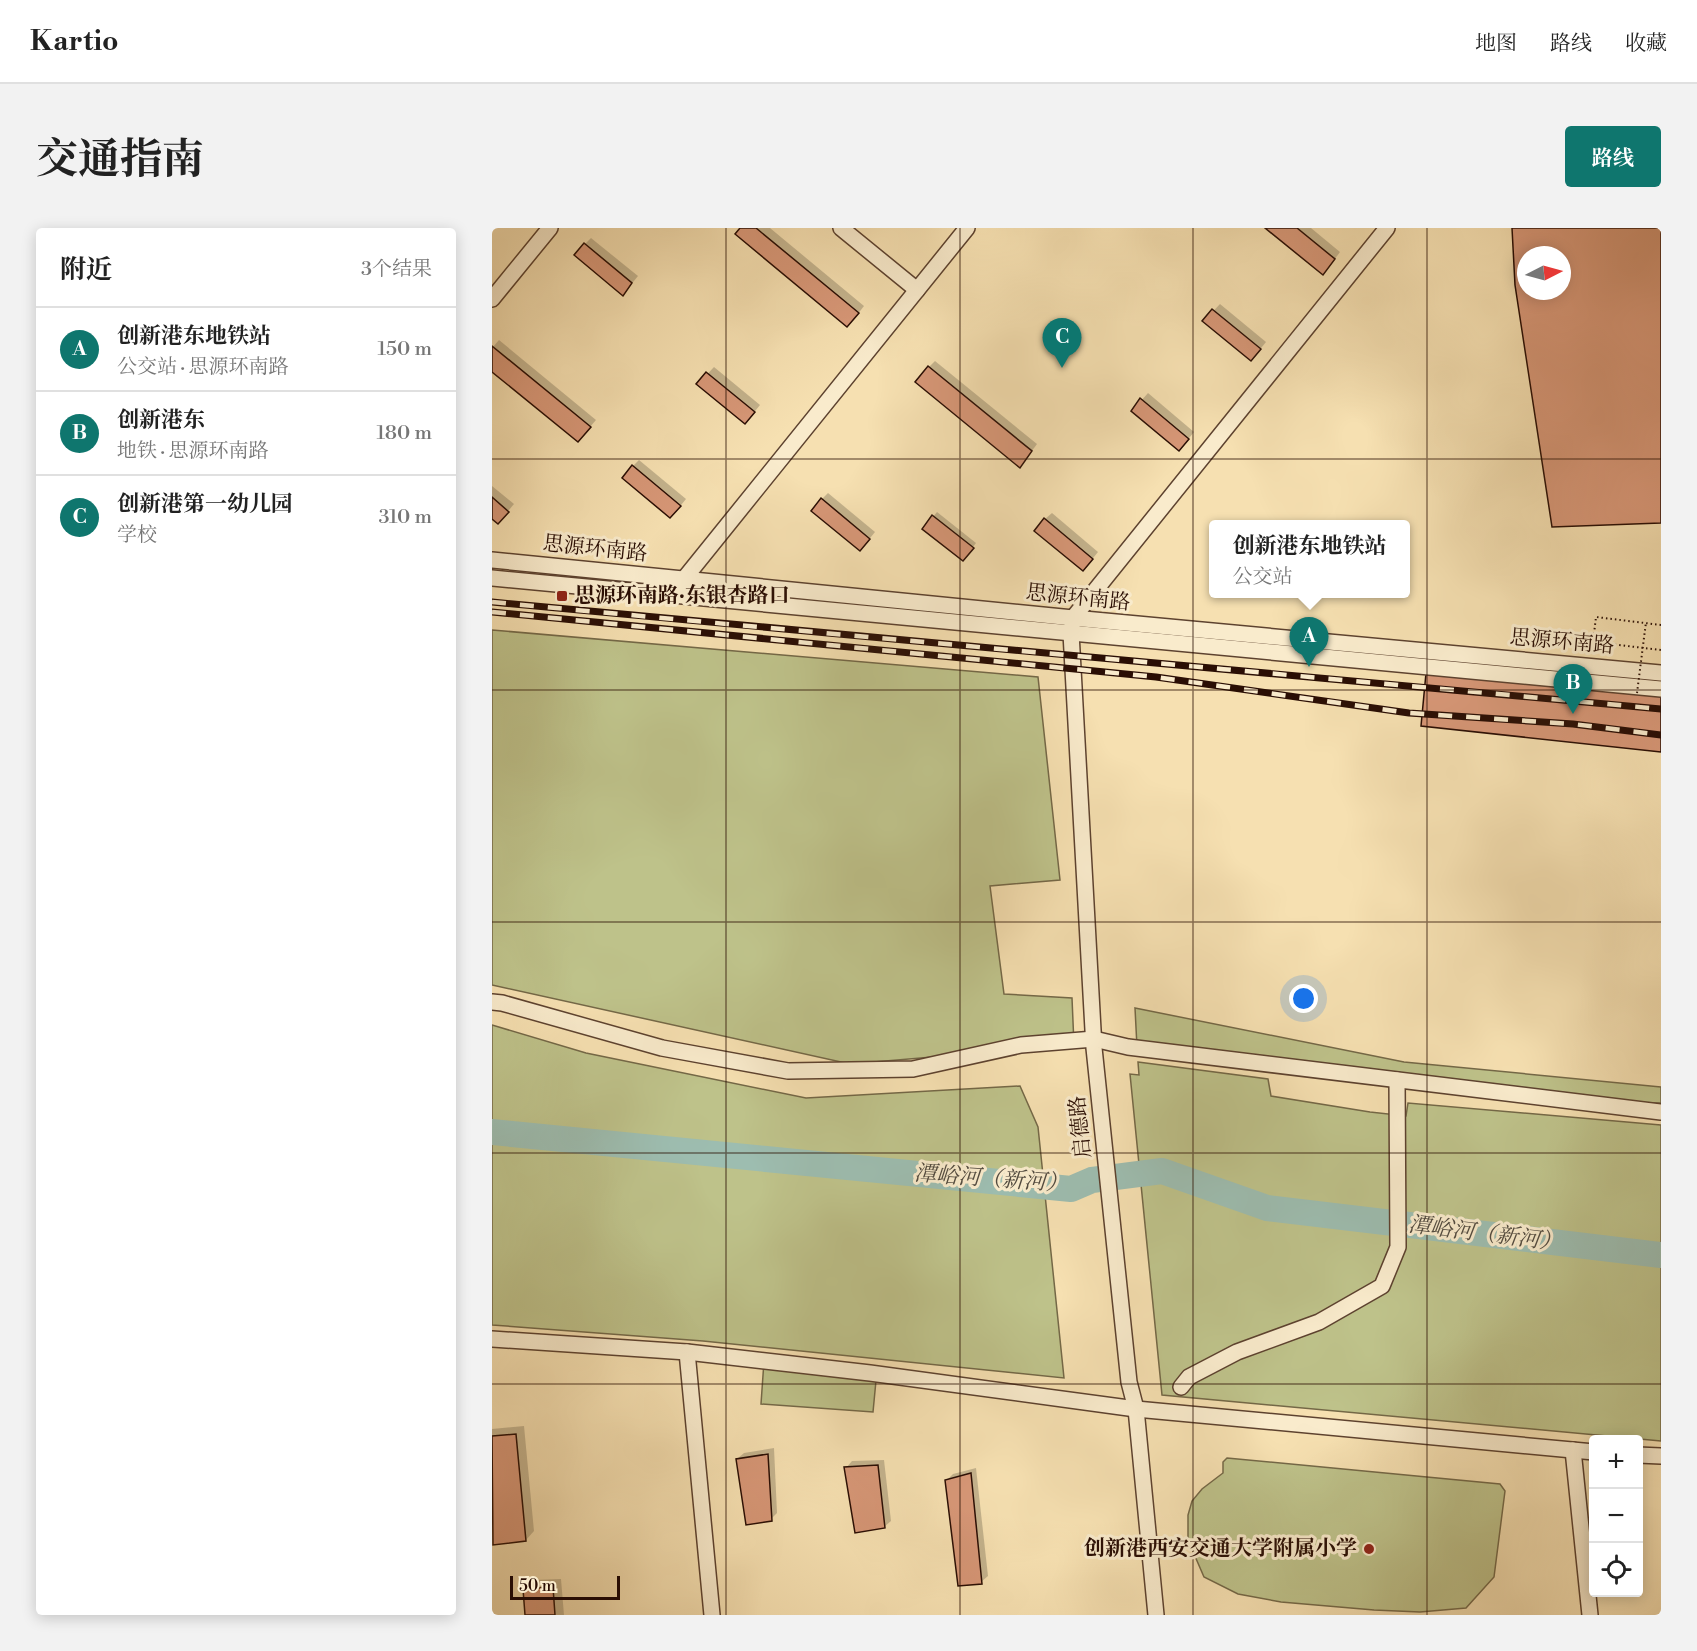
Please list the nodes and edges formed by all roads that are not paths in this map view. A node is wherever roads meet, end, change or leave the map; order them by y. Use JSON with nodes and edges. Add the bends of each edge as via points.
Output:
{"nodes":[{"id":1,"x":550,"y":228,"type":"edge"},
{"id":2,"x":842,"y":228,"type":"edge"},
{"id":3,"x":967,"y":228,"type":"edge"},
{"id":4,"x":1387,"y":228,"type":"edge"},
{"id":5,"x":917,"y":290,"type":"junction"},
{"id":6,"x":492,"y":299,"type":"edge"},
{"id":7,"x":492,"y":560,"type":"edge"},
{"id":8,"x":492,"y":578,"type":"edge"},
{"id":9,"x":684,"y":579,"type":"junction"},
{"id":10,"x":682,"y":595,"type":"junction"},
{"id":11,"x":1072,"y":626,"type":"junction"},
{"id":12,"x":1661,"y":673,"type":"edge"},
{"id":13,"x":1661,"y":689,"type":"edge"},
{"id":14,"x":492,"y":1002,"type":"edge"},
{"id":15,"x":1094,"y":1043,"type":"junction"},
{"id":16,"x":1397,"y":1080,"type":"junction"},
{"id":17,"x":1661,"y":1112,"type":"edge"},
{"id":18,"x":492,"y":1339,"type":"edge"},
{"id":19,"x":687,"y":1352,"type":"junction"},
{"id":20,"x":1181,"y":1387,"type":"dead end"},
{"id":21,"x":1136,"y":1409,"type":"junction"},
{"id":22,"x":1573,"y":1450,"type":"junction"},
{"id":23,"x":1589,"y":1452,"type":"edge"},
{"id":24,"x":1643,"y":1455,"type":"edge"},
{"id":25,"x":1661,"y":1456,"type":"edge"},
{"id":26,"x":712,"y":1615,"type":"edge"},
{"id":27,"x":1156,"y":1615,"type":"edge"},
{"id":28,"x":1590,"y":1615,"type":"edge"}],
"edges":[{"from":1,"to":6,"type":"street"},
{"from":2,"to":5,"type":"street"},
{"from":3,"to":5,"type":"street"},
{"from":4,"to":11,"type":"street"},
{"from":5,"to":9,"type":"street"},
{"from":7,"to":9,"type":"street","name":"思源环南路"},
{"from":8,"to":10,"type":"street","name":"思源环南路"},
{"from":9,"to":10,"type":"street"},
{"from":9,"to":11,"type":"street","name":"思源环南路"},
{"from":10,"to":11,"type":"street","name":"思源环南路"},
{"from":11,"to":12,"type":"street","name":"思源环南路"},
{"from":11,"to":13,"type":"street","name":"思源环南路"},
{"from":11,"to":15,"type":"street","name":"启德路"},
{"from":14,"to":15,"type":"street","via":[[662,1048],[788,1071],[914,1069],[1021,1045]]},
{"from":15,"to":16,"type":"street"},
{"from":15,"to":21,"type":"street","name":"启德路","via":[[1129,1382]]},
{"from":16,"to":17,"type":"street"},
{"from":16,"to":20,"type":"street","via":[[1398,1246],[1382,1286],[1319,1322],[1237,1352],[1190,1377]]},
{"from":18,"to":19,"type":"street"},
{"from":19,"to":21,"type":"street"},
{"from":19,"to":26,"type":"street"},
{"from":21,"to":22,"type":"street"},
{"from":21,"to":27,"type":"street","name":"启德路"},
{"from":22,"to":23,"type":"street"},
{"from":22,"to":28,"type":"street"},
{"from":24,"to":25,"type":"street"}]}
